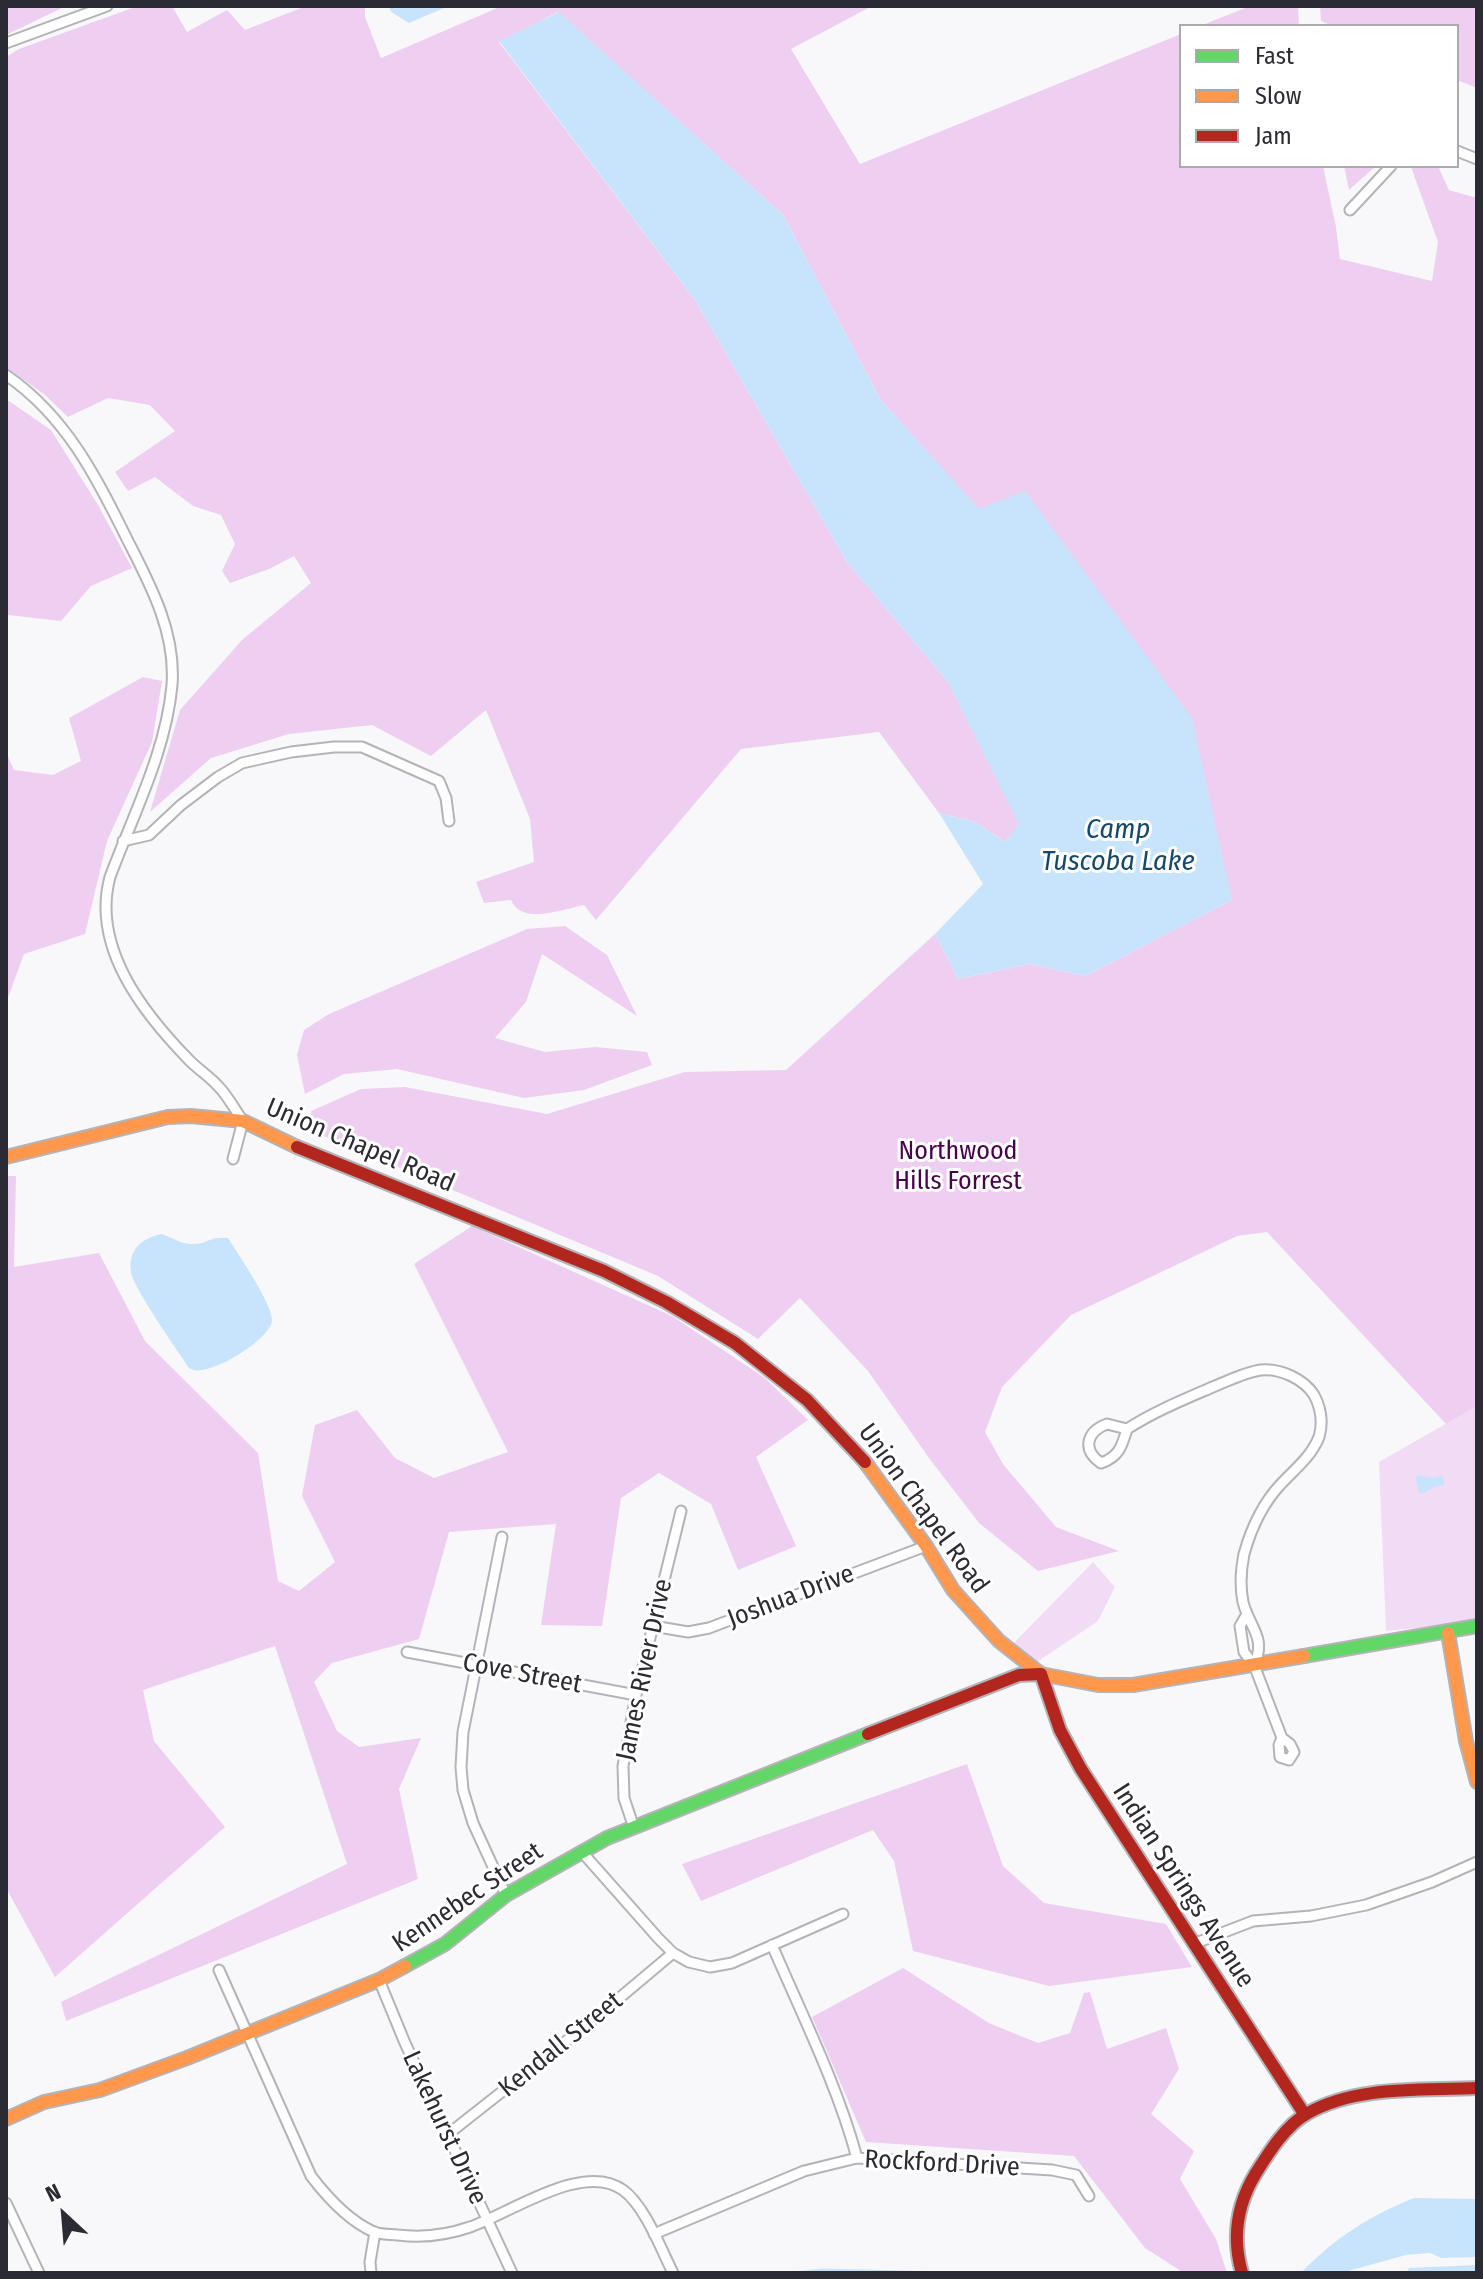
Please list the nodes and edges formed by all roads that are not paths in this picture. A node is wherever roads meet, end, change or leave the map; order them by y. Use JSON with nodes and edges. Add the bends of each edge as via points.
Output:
{"nodes":[{"id":1,"x":107,"y":6,"type":"edge"},
{"id":2,"x":6,"y":43,"type":"edge"},
{"id":3,"x":1389,"y":168,"type":"edge"},
{"id":4,"x":1350,"y":210,"type":"dead end"},
{"id":5,"x":6,"y":375,"type":"edge"},
{"id":6,"x":449,"y":821,"type":"dead end"},
{"id":7,"x":123,"y":841,"type":"junction"},
{"id":8,"x":243,"y":1121,"type":"junction"},
{"id":9,"x":6,"y":1157,"type":"edge"},
{"id":10,"x":233,"y":1159,"type":"dead end"},
{"id":11,"x":1127,"y":1429,"type":"junction"},
{"id":12,"x":681,"y":1511,"type":"dead end"},
{"id":13,"x":502,"y":1537,"type":"dead end"},
{"id":14,"x":926,"y":1546,"type":"junction"},
{"id":15,"x":653,"y":1626,"type":"junction"},
{"id":16,"x":1477,"y":1626,"type":"edge"},
{"id":17,"x":1448,"y":1633,"type":"junction"},
{"id":18,"x":407,"y":1652,"type":"dead end"},
{"id":19,"x":478,"y":1665,"type":"junction"},
{"id":20,"x":1254,"y":1665,"type":"junction"},
{"id":21,"x":1041,"y":1674,"type":"junction"},
{"id":22,"x":636,"y":1695,"type":"junction"},
{"id":23,"x":1282,"y":1738,"type":"dead end"},
{"id":24,"x":1477,"y":1782,"type":"edge"},
{"id":25,"x":634,"y":1828,"type":"junction"},
{"id":26,"x":582,"y":1852,"type":"junction"},
{"id":27,"x":1477,"y":1862,"type":"edge"},
{"id":28,"x":506,"y":1895,"type":"junction"},
{"id":29,"x":843,"y":1914,"type":"dead end"},
{"id":30,"x":1196,"y":1943,"type":"junction"},
{"id":31,"x":772,"y":1945,"type":"junction"},
{"id":32,"x":673,"y":1953,"type":"junction"},
{"id":33,"x":219,"y":1970,"type":"dead end"},
{"id":34,"x":379,"y":1980,"type":"junction"},
{"id":35,"x":248,"y":2033,"type":"junction"},
{"id":36,"x":1477,"y":2088,"type":"edge"},
{"id":37,"x":1305,"y":2115,"type":"junction"},
{"id":38,"x":6,"y":2119,"type":"edge"},
{"id":39,"x":447,"y":2135,"type":"junction"},
{"id":40,"x":857,"y":2158,"type":"junction"},
{"id":41,"x":1089,"y":2196,"type":"dead end"},
{"id":42,"x":6,"y":2203,"type":"edge"},
{"id":43,"x":486,"y":2221,"type":"junction"},
{"id":44,"x":375,"y":2232,"type":"junction"},
{"id":45,"x":654,"y":2234,"type":"junction"},
{"id":46,"x":39,"y":2273,"type":"edge"},
{"id":47,"x":371,"y":2273,"type":"edge"},
{"id":48,"x":512,"y":2273,"type":"edge"},
{"id":49,"x":673,"y":2273,"type":"edge"},
{"id":50,"x":1242,"y":2273,"type":"edge"}],
"edges":[{"from":1,"to":2,"type":"street"},
{"from":3,"to":4,"type":"street"},
{"from":5,"to":7,"type":"street","via":[[56,419],[83,456],[165,621],[172,660],[168,713]]},
{"from":6,"to":7,"type":"street","via":[[439,781],[362,747],[334,747],[242,763],[149,835]]},
{"from":7,"to":8,"type":"street","via":[[104,911],[114,955],[164,1032],[219,1086]]},
{"from":8,"to":9,"type":"street","name":"Union Chapel Road","via":[[168,1117]]},
{"from":8,"to":10,"type":"street"},
{"from":8,"to":14,"type":"street","name":"Union Chapel Road","via":[[604,1271],[709,1327],[772,1370],[839,1432]]},
{"from":11,"to":11,"type":"street","via":[[1097,1427],[1087,1446],[1091,1456],[1101,1463],[1112,1459]]},
{"from":11,"to":20,"type":"street","via":[[1181,1401],[1264,1370],[1300,1380],[1315,1397],[1321,1419],[1317,1441],[1274,1493],[1251,1533],[1242,1567],[1247,1614],[1240,1626],[1244,1652]]},
{"from":12,"to":15,"type":"street","name":"James River Drive"},
{"from":13,"to":19,"type":"street"},
{"from":14,"to":15,"type":"street","name":"Joshua Drive","via":[[709,1628],[688,1632]]},
{"from":14,"to":21,"type":"street","name":"Union Chapel Road","via":[[967,1608]]},
{"from":15,"to":22,"type":"street","name":"James River Drive"},
{"from":16,"to":17,"type":"street","name":"Union Chapel Road"},
{"from":17,"to":20,"type":"street","name":"Union Chapel Road"},
{"from":17,"to":24,"type":"street"},
{"from":18,"to":19,"type":"street","name":"Cove Street"},
{"from":19,"to":22,"type":"street","name":"Cove Street"},
{"from":19,"to":28,"type":"street","via":[[462,1743],[463,1790]]},
{"from":20,"to":21,"type":"street","name":"Union Chapel Road","via":[[1133,1685],[1098,1685]]},
{"from":20,"to":23,"type":"street"},
{"from":21,"to":25,"type":"street","name":"Kennebec Street","via":[[1019,1675],[961,1696]]},
{"from":21,"to":30,"type":"street","name":"Indian Springs Avenue","via":[[1075,1759]]},
{"from":22,"to":25,"type":"street","name":"James River Drive","via":[[622,1788]]},
{"from":25,"to":26,"type":"street","name":"Kennebec Street"},
{"from":26,"to":28,"type":"street","name":"Kennebec Street"},
{"from":26,"to":32,"type":"street"},
{"from":27,"to":30,"type":"street","via":[[1366,1905],[1253,1921]]},
{"from":28,"to":34,"type":"street","name":"Kennebec Street","via":[[445,1944]]},
{"from":29,"to":31,"type":"street"},
{"from":30,"to":37,"type":"street","name":"Indian Springs Avenue"},
{"from":31,"to":32,"type":"street","via":[[710,1967]]},
{"from":31,"to":40,"type":"street"},
{"from":32,"to":39,"type":"street","name":"Kendall Street"},
{"from":33,"to":35,"type":"street"},
{"from":34,"to":35,"type":"street","name":"Kennebec Street"},
{"from":34,"to":39,"type":"street","name":"Lakehurst Drive"},
{"from":35,"to":38,"type":"street","name":"Kennebec Street","via":[[100,2090],[44,2102]]},
{"from":35,"to":44,"type":"street","via":[[311,2176],[334,2203]]},
{"from":36,"to":37,"type":"street","via":[[1354,2098]]},
{"from":37,"to":50,"type":"street","via":[[1248,2187],[1236,2231]]},
{"from":39,"to":43,"type":"street","name":"Lakehurst Drive"},
{"from":40,"to":41,"type":"street","name":"Rockford Drive","via":[[1052,2170],[1076,2175]]},
{"from":40,"to":45,"type":"street","name":"Rockford Drive","via":[[804,2171]]},
{"from":42,"to":46,"type":"street"},
{"from":43,"to":44,"type":"street","via":[[422,2237]]},
{"from":43,"to":45,"type":"street","via":[[573,2184],[596,2180],[627,2192]]},
{"from":43,"to":48,"type":"street","name":"Lakehurst Drive"},
{"from":44,"to":47,"type":"street"},
{"from":45,"to":49,"type":"street"}]}
